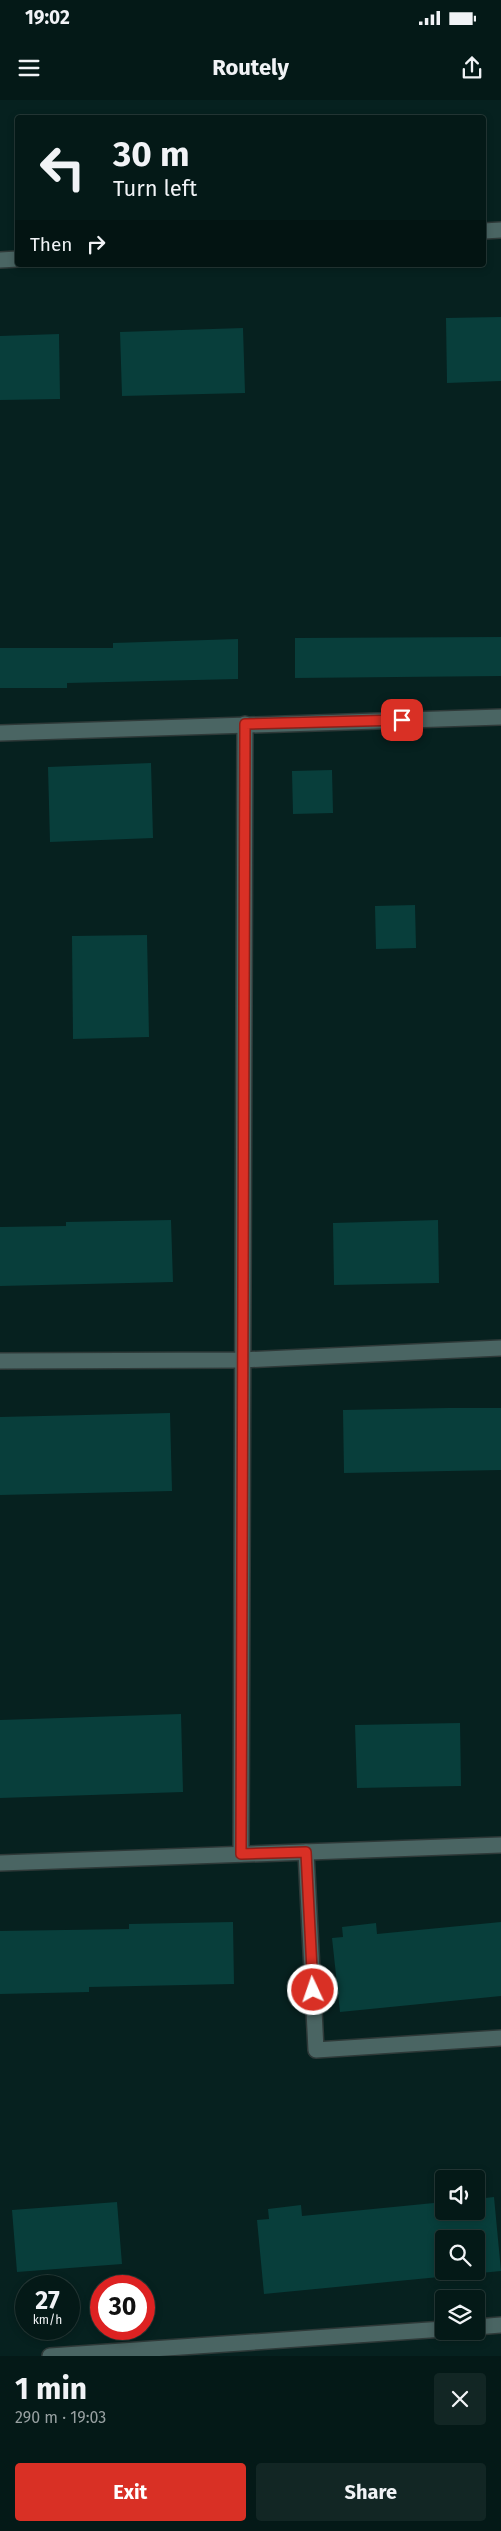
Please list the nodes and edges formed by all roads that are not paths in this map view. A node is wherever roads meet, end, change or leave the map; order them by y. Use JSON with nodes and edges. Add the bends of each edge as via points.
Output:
{"nodes":[{"id":1,"x":501,"y":230,"type":"edge"},
{"id":2,"x":486,"y":231,"type":"edge"},
{"id":3,"x":15,"y":259,"type":"edge"},
{"id":4,"x":0,"y":260,"type":"edge"},
{"id":5,"x":501,"y":717,"type":"edge"},
{"id":6,"x":245,"y":724,"type":"junction"},
{"id":7,"x":0,"y":733,"type":"edge"},
{"id":8,"x":501,"y":1348,"type":"edge"},
{"id":9,"x":242,"y":1360,"type":"junction"},
{"id":10,"x":0,"y":1362,"type":"edge"},
{"id":11,"x":501,"y":1845,"type":"edge"},
{"id":12,"x":306,"y":1852,"type":"junction"},
{"id":13,"x":241,"y":1854,"type":"junction"},
{"id":14,"x":0,"y":1863,"type":"edge"},
{"id":15,"x":501,"y":2038,"type":"edge"},
{"id":16,"x":501,"y":2325,"type":"edge"},
{"id":17,"x":485,"y":2326,"type":"edge"},
{"id":18,"x":435,"y":2330,"type":"edge"},
{"id":19,"x":50,"y":2356,"type":"edge"}],
"edges":[{"from":1,"to":2,"type":"street"},
{"from":3,"to":4,"type":"street"},
{"from":5,"to":6,"type":"street"},
{"from":6,"to":7,"type":"street"},
{"from":6,"to":9,"type":"street"},
{"from":8,"to":9,"type":"street"},
{"from":9,"to":10,"type":"street"},
{"from":9,"to":13,"type":"street"},
{"from":11,"to":12,"type":"street"},
{"from":12,"to":13,"type":"street"},
{"from":12,"to":15,"type":"street","via":[[316,2050]]},
{"from":13,"to":14,"type":"street"},
{"from":16,"to":17,"type":"street"},
{"from":18,"to":19,"type":"street"}]}
